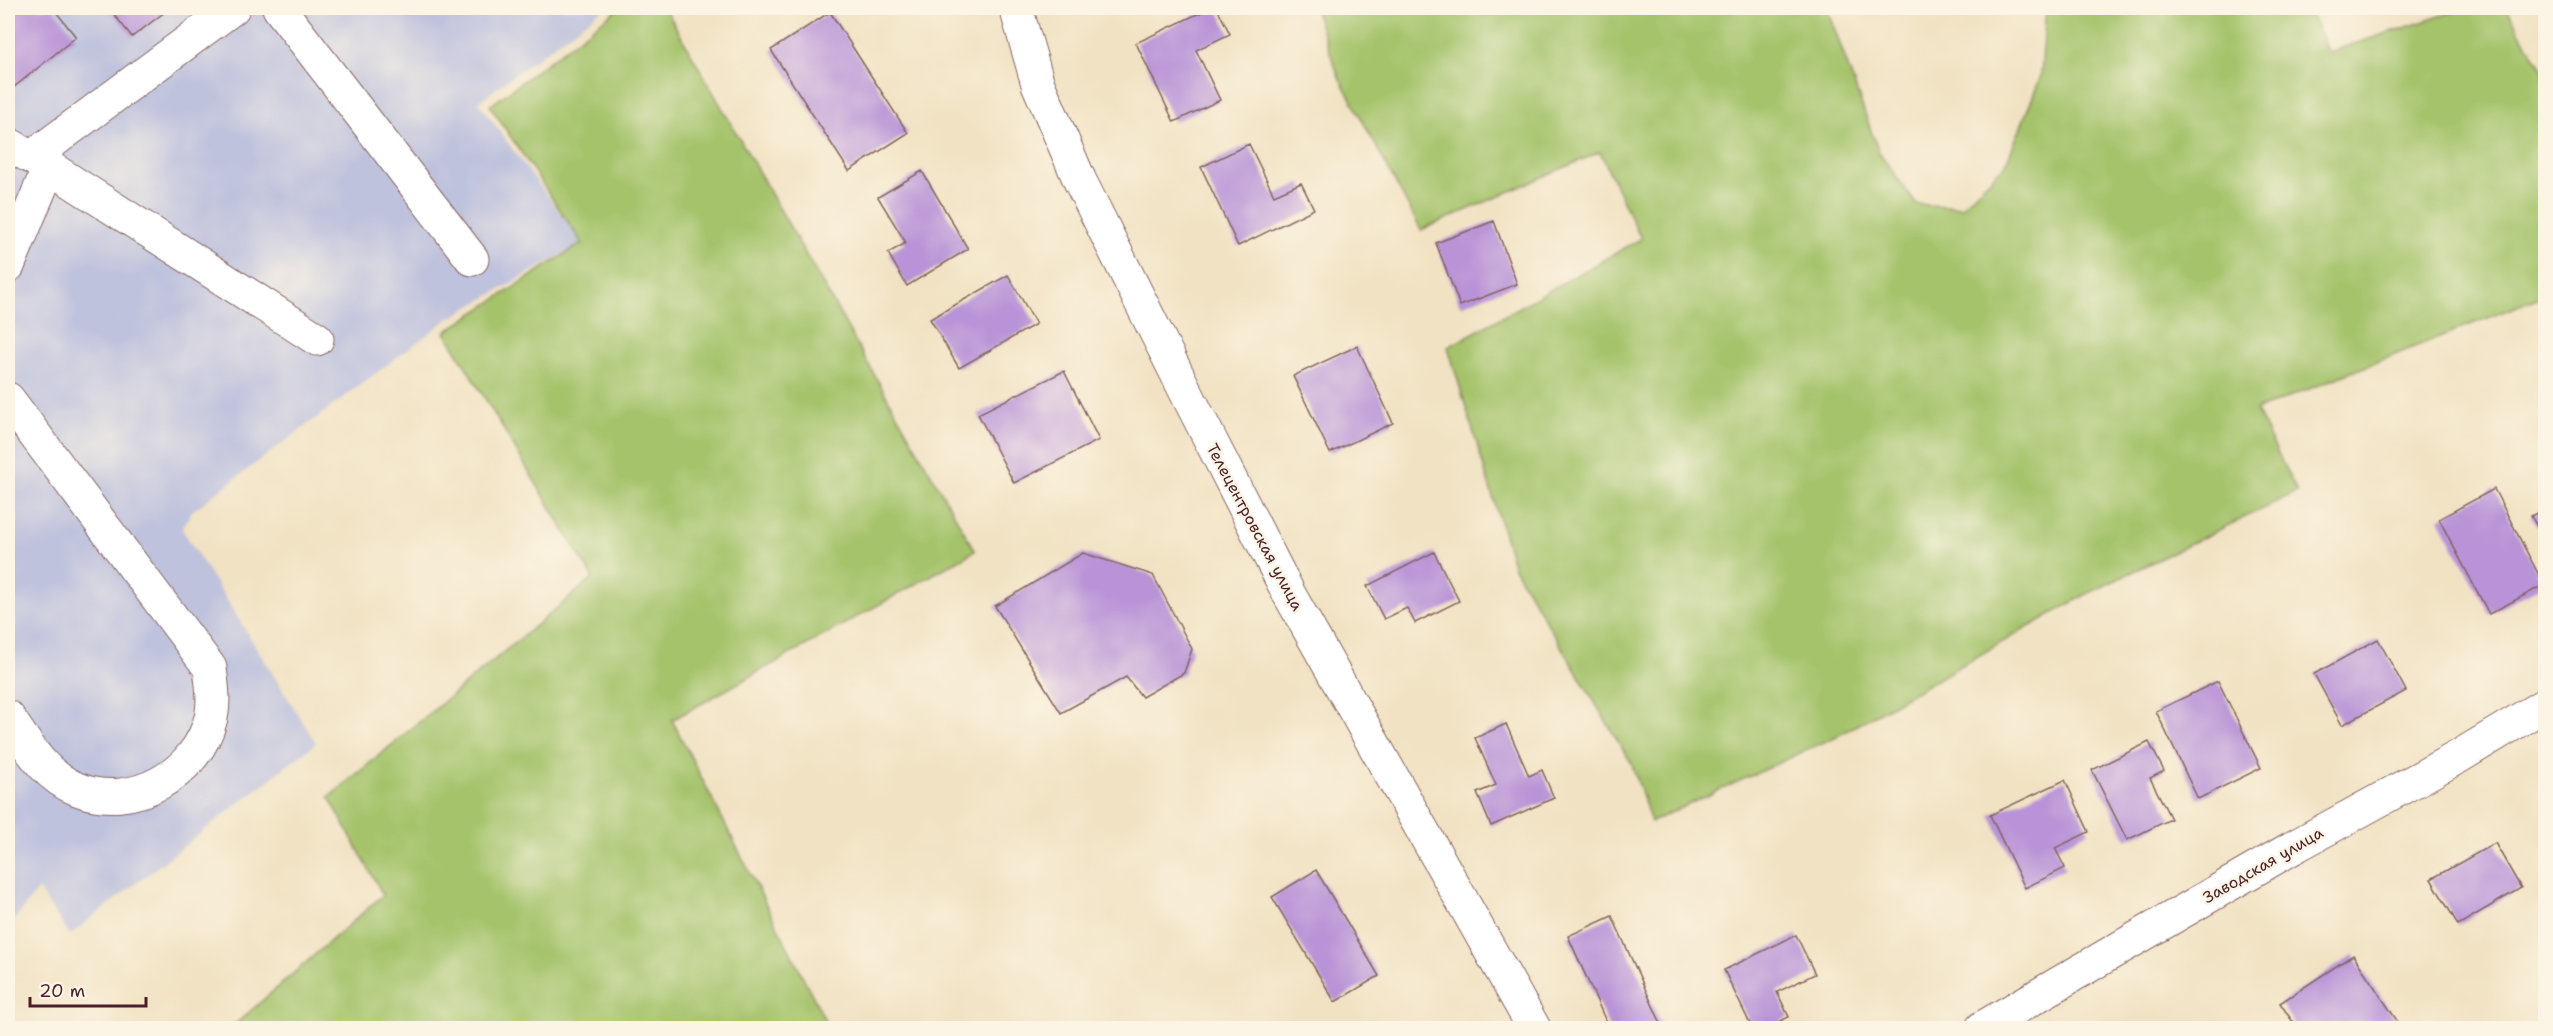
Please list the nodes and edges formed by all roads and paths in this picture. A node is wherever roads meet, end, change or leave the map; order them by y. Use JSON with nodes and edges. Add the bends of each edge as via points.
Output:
{"nodes":[{"id":1,"x":233,"y":8,"type":"edge"},
{"id":2,"x":279,"y":8,"type":"edge"},
{"id":3,"x":1016,"y":8,"type":"edge"},
{"id":4,"x":29,"y":156,"type":"edge"},
{"id":5,"x":472,"y":259,"type":"dead end"},
{"id":6,"x":8,"y":266,"type":"edge"},
{"id":7,"x":317,"y":339,"type":"dead end"},
{"id":8,"x":8,"y":399,"type":"edge"},
{"id":9,"x":2546,"y":704,"type":"edge"},
{"id":10,"x":8,"y":717,"type":"edge"},
{"id":11,"x":1534,"y":1029,"type":"edge"},
{"id":12,"x":1982,"y":1029,"type":"edge"}],
"edges":[{"from":1,"to":4,"type":"street"},
{"from":2,"to":5,"type":"street"},
{"from":3,"to":11,"type":"street","name":"Телецентровская улица","via":[[1038,84],[1080,181],[1196,413],[1289,594]]},
{"from":4,"to":6,"type":"street"},
{"from":4,"to":7,"type":"street"},
{"from":8,"to":10,"type":"street","via":[[210,668],[214,693],[211,717],[192,757],[168,779],[141,792],[106,795],[77,789],[47,771]]},
{"from":9,"to":12,"type":"street","name":"Заводская улица"}]}
